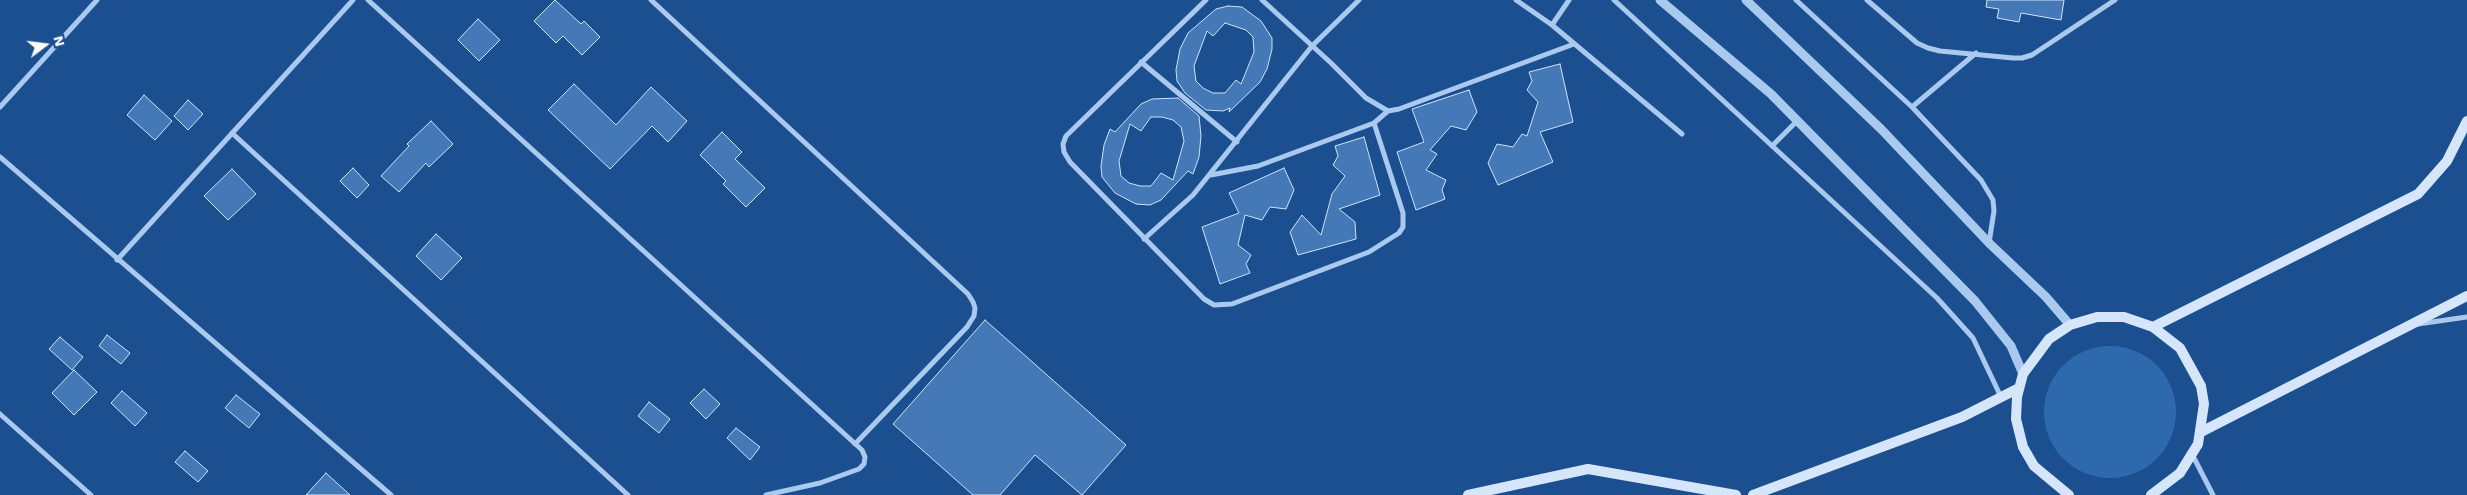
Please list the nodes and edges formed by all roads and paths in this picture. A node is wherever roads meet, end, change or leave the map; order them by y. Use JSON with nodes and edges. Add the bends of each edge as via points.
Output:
{"nodes":[{"id":1,"x":97,"y":0,"type":"edge"},
{"id":2,"x":353,"y":0,"type":"edge"},
{"id":3,"x":368,"y":0,"type":"edge"},
{"id":4,"x":651,"y":0,"type":"edge"},
{"id":5,"x":1206,"y":0,"type":"edge"},
{"id":6,"x":1262,"y":0,"type":"edge"},
{"id":7,"x":1360,"y":0,"type":"edge"},
{"id":8,"x":1516,"y":0,"type":"edge"},
{"id":9,"x":1569,"y":0,"type":"edge"},
{"id":10,"x":1614,"y":0,"type":"edge"},
{"id":11,"x":1660,"y":0,"type":"edge"},
{"id":12,"x":1746,"y":0,"type":"edge"},
{"id":13,"x":1796,"y":0,"type":"edge"},
{"id":14,"x":1867,"y":0,"type":"edge"},
{"id":15,"x":2115,"y":0,"type":"edge"},
{"id":16,"x":1552,"y":25,"type":"junction"},
{"id":17,"x":1574,"y":44,"type":"junction"},
{"id":18,"x":1312,"y":46,"type":"junction"},
{"id":19,"x":1976,"y":53,"type":"junction"},
{"id":20,"x":1141,"y":62,"type":"junction"},
{"id":21,"x":0,"y":107,"type":"edge"},
{"id":22,"x":1912,"y":107,"type":"junction"},
{"id":23,"x":1388,"y":111,"type":"junction"},
{"id":24,"x":1797,"y":121,"type":"junction"},
{"id":25,"x":2467,"y":121,"type":"edge"},
{"id":26,"x":1374,"y":123,"type":"junction"},
{"id":27,"x":232,"y":133,"type":"junction"},
{"id":28,"x":1682,"y":134,"type":"dead end"},
{"id":29,"x":1236,"y":142,"type":"junction"},
{"id":30,"x":1772,"y":146,"type":"junction"},
{"id":31,"x":0,"y":157,"type":"edge"},
{"id":32,"x":1211,"y":176,"type":"junction"},
{"id":33,"x":1144,"y":239,"type":"junction"},
{"id":34,"x":1989,"y":243,"type":"junction"},
{"id":35,"x":117,"y":260,"type":"junction"},
{"id":36,"x":2467,"y":296,"type":"edge"},
{"id":37,"x":2467,"y":317,"type":"edge"},
{"id":38,"x":2070,"y":325,"type":"junction"},
{"id":39,"x":2409,"y":326,"type":"junction"},
{"id":40,"x":2153,"y":327,"type":"junction"},
{"id":41,"x":2023,"y":374,"type":"junction"},
{"id":42,"x":2019,"y":388,"type":"junction"},
{"id":43,"x":2001,"y":397,"type":"junction"},
{"id":44,"x":0,"y":414,"type":"edge"},
{"id":45,"x":2202,"y":432,"type":"junction"},
{"id":46,"x":855,"y":444,"type":"junction"},
{"id":47,"x":2192,"y":456,"type":"junction"},
{"id":48,"x":2157,"y":494,"type":"edge"},
{"id":49,"x":91,"y":495,"type":"edge"},
{"id":50,"x":391,"y":495,"type":"edge"},
{"id":51,"x":628,"y":495,"type":"edge"},
{"id":52,"x":766,"y":495,"type":"edge"},
{"id":53,"x":1468,"y":495,"type":"edge"},
{"id":54,"x":1736,"y":495,"type":"edge"},
{"id":55,"x":1753,"y":495,"type":"edge"},
{"id":56,"x":2067,"y":495,"type":"edge"},
{"id":57,"x":2213,"y":495,"type":"edge"}],
"edges":[{"from":1,"to":21,"type":"street"},
{"from":2,"to":27,"type":"street"},
{"from":3,"to":46,"type":"street"},
{"from":4,"to":46,"type":"street","via":[[973,302],[974,316],[967,328]]},
{"from":5,"to":20,"type":"street"},
{"from":6,"to":18,"type":"street"},
{"from":7,"to":18,"type":"street"},
{"from":8,"to":16,"type":"street"},
{"from":9,"to":16,"type":"street"},
{"from":10,"to":30,"type":"street"},
{"from":11,"to":24,"type":"street","via":[[1771,94]]},
{"from":12,"to":34,"type":"street","via":[[1882,130]]},
{"from":13,"to":22,"type":"street"},
{"from":14,"to":19,"type":"street","via":[[1917,43],[1940,51]]},
{"from":15,"to":19,"type":"street","via":[[2027,57]]},
{"from":16,"to":17,"type":"street"},
{"from":17,"to":23,"type":"street"},
{"from":17,"to":28,"type":"street"},
{"from":18,"to":23,"type":"street","via":[[1366,98]]},
{"from":18,"to":29,"type":"street"},
{"from":19,"to":22,"type":"street"},
{"from":20,"to":29,"type":"street"},
{"from":20,"to":33,"type":"street","via":[[1066,136],[1063,144],[1070,162]]},
{"from":22,"to":34,"type":"street","via":[[1988,189],[1994,211]]},
{"from":23,"to":26,"type":"street"},
{"from":24,"to":30,"type":"street"},
{"from":24,"to":41,"type":"street","via":[[1975,301],[2011,346]]},
{"from":25,"to":40,"type":"main road","via":[[2447,161],[2418,194]]},
{"from":26,"to":32,"type":"street","via":[[1258,166]]},
{"from":26,"to":33,"type":"street","via":[[1404,221],[1399,233],[1380,247],[1223,306],[1204,299]]},
{"from":27,"to":35,"type":"street"},
{"from":27,"to":51,"type":"street"},
{"from":29,"to":32,"type":"street"},
{"from":30,"to":43,"type":"street","via":[[1967,329]]},
{"from":31,"to":35,"type":"street"},
{"from":32,"to":33,"type":"street"},
{"from":34,"to":38,"type":"street"},
{"from":35,"to":50,"type":"street"},
{"from":36,"to":39,"type":"main road"},
{"from":37,"to":39,"type":"street"},
{"from":38,"to":40,"type":"main road","via":[[2096,317],[2124,318]]},
{"from":38,"to":41,"type":"main road","via":[[2049,339]]},
{"from":39,"to":45,"type":"main road"},
{"from":40,"to":45,"type":"main road","via":[[2180,348],[2201,386],[2204,404]]},
{"from":41,"to":42,"type":"main road"},
{"from":42,"to":43,"type":"main road"},
{"from":42,"to":56,"type":"main road","via":[[2016,419],[2023,446],[2034,466]]},
{"from":43,"to":55,"type":"main road","via":[[1962,417]]},
{"from":44,"to":49,"type":"street"},
{"from":45,"to":47,"type":"main road"},
{"from":46,"to":52,"type":"street","via":[[865,457],[859,469],[820,483]]},
{"from":47,"to":48,"type":"main road","via":[[2180,473]]},
{"from":47,"to":57,"type":"street"},
{"from":53,"to":54,"type":"main road","via":[[1588,469]]}]}
